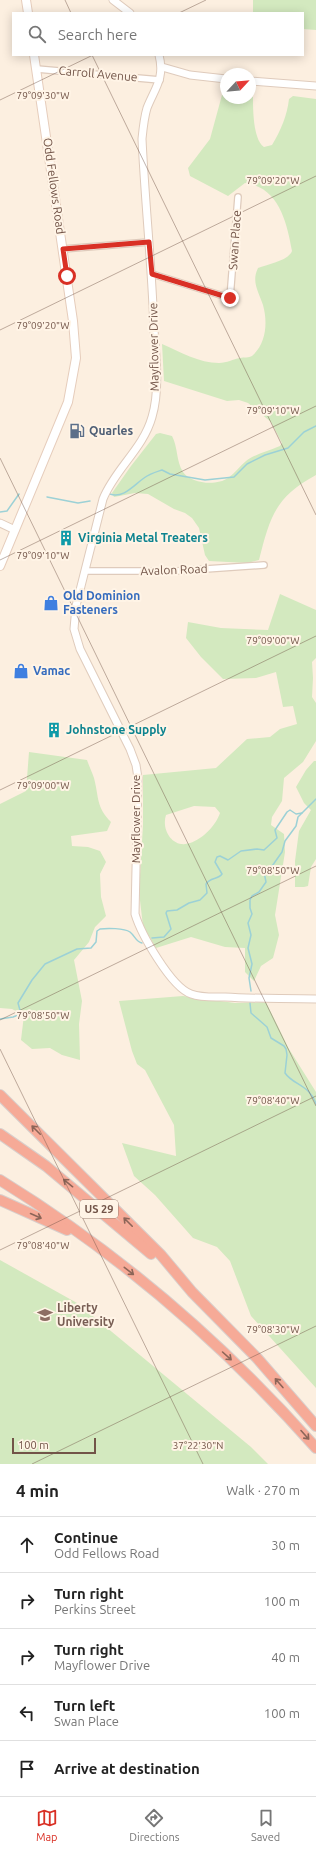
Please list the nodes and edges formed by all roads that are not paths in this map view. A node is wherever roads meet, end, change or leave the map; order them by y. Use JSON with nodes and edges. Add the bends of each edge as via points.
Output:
{"nodes":[{"id":1,"x":26,"y":0,"type":"edge"},
{"id":2,"x":113,"y":0,"type":"edge"},
{"id":3,"x":28,"y":12,"type":"edge"},
{"id":4,"x":129,"y":12,"type":"edge"},
{"id":5,"x":34,"y":56,"type":"edge"},
{"id":6,"x":160,"y":56,"type":"edge"},
{"id":7,"x":162,"y":67,"type":"junction"},
{"id":8,"x":37,"y":69,"type":"junction"},
{"id":9,"x":220,"y":78,"type":"edge"},
{"id":10,"x":160,"y":80,"type":"junction"},
{"id":11,"x":256,"y":81,"type":"edge"},
{"id":12,"x":316,"y":86,"type":"edge"},
{"id":13,"x":238,"y":197,"type":"dead end"},
{"id":14,"x":149,"y":242,"type":"junction"},
{"id":15,"x":63,"y":249,"type":"junction"},
{"id":16,"x":152,"y":274,"type":"junction"},
{"id":17,"x":0,"y":523,"type":"edge"},
{"id":18,"x":15,"y":530,"type":"junction"},
{"id":19,"x":264,"y":565,"type":"dead end"},
{"id":20,"x":0,"y":566,"type":"edge"},
{"id":21,"x":85,"y":571,"type":"junction"},
{"id":22,"x":316,"y":999,"type":"edge"},
{"id":23,"x":0,"y":1094,"type":"edge"},
{"id":24,"x":0,"y":1134,"type":"edge"},
{"id":25,"x":0,"y":1180,"type":"edge"},
{"id":26,"x":0,"y":1200,"type":"edge"},
{"id":27,"x":87,"y":1239,"type":"junction"},
{"id":28,"x":192,"y":1292,"type":"junction"},
{"id":29,"x":316,"y":1426,"type":"edge"},
{"id":30,"x":316,"y":1448,"type":"edge"}],
"edges":[{"from":1,"to":3,"type":"main road"},
{"from":2,"to":4,"type":"street"},
{"from":5,"to":8,"type":"main road","name":"Odd Fellows Road"},
{"from":6,"to":7,"type":"street","name":"Mayflower Drive"},
{"from":7,"to":9,"type":"street","via":[[190,75]]},
{"from":7,"to":10,"type":"street","name":"Mayflower Drive"},
{"from":8,"to":10,"type":"street","name":"Carroll Avenue"},
{"from":8,"to":15,"type":"main road","name":"Odd Fellows Road"},
{"from":10,"to":14,"type":"street","name":"Mayflower Drive","via":[[147,108],[143,125]]},
{"from":11,"to":12,"type":"street"},
{"from":13,"to":16,"type":"street","name":"Swan Place","via":[[230,298]]},
{"from":14,"to":15,"type":"street"},
{"from":14,"to":16,"type":"street","name":"Mayflower Drive"},
{"from":15,"to":18,"type":"main road","name":"Odd Fellows Road","via":[[75,336],[74,378],[68,402]]},
{"from":16,"to":21,"type":"street","name":"Mayflower Drive","via":[[156,371],[153,415],[142,442],[107,488]]},
{"from":17,"to":18,"type":"street"},
{"from":18,"to":20,"type":"main road","name":"Odd Fellows Road"},
{"from":19,"to":21,"type":"street","name":"Avalon Road","via":[[177,571]]},
{"from":21,"to":22,"type":"street","name":"Mayflower Drive","via":[[76,606],[74,629],[80,649],[130,749],[138,778],[134,914],[138,926],[169,974],[180,987],[191,994],[213,997]]},
{"from":28,"to":23,"type":"highway","one_way":true,"via":[[161,1255]]},
{"from":28,"to":24,"type":"highway","number":"US 29","one_way":true,"via":[[132,1237],[46,1166]]},
{"from":25,"to":27,"type":"highway","number":"US 29"},
{"from":26,"to":27,"type":"highway","one_way":true},
{"from":27,"to":30,"type":"highway","number":"US 29","one_way":true,"via":[[155,1291],[249,1376]]},
{"from":29,"to":28,"type":"highway","number":"US 29","one_way":true,"via":[[257,1358]]}]}
